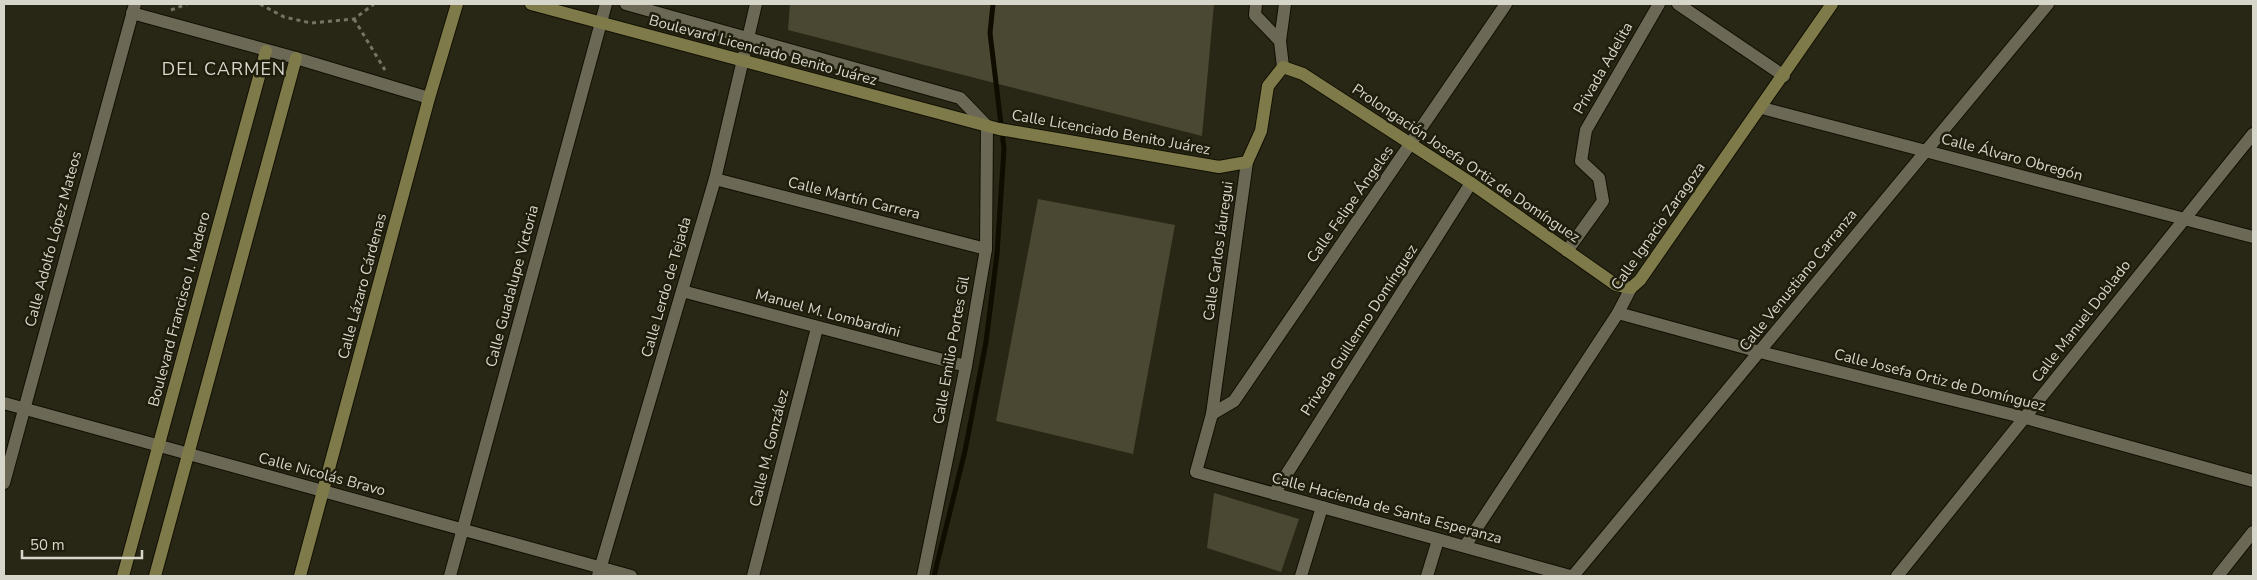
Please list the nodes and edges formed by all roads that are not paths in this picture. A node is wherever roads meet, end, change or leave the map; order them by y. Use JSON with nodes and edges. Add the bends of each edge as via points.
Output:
{"nodes":[{"id":1,"x":457,"y":4,"type":"edge"},
{"id":2,"x":531,"y":4,"type":"edge"},
{"id":3,"x":606,"y":4,"type":"edge"},
{"id":4,"x":626,"y":4,"type":"edge"},
{"id":5,"x":756,"y":4,"type":"edge"},
{"id":6,"x":1256,"y":4,"type":"edge"},
{"id":7,"x":1285,"y":4,"type":"edge"},
{"id":8,"x":1506,"y":4,"type":"edge"},
{"id":9,"x":1658,"y":4,"type":"edge"},
{"id":10,"x":1678,"y":4,"type":"edge"},
{"id":11,"x":1832,"y":4,"type":"edge"},
{"id":12,"x":2048,"y":4,"type":"edge"},
{"id":13,"x":133,"y":8,"type":"edge"},
{"id":14,"x":600,"y":23,"type":"junction"},
{"id":15,"x":747,"y":38,"type":"junction"},
{"id":16,"x":1280,"y":41,"type":"junction"},
{"id":17,"x":266,"y":51,"type":"junction"},
{"id":18,"x":296,"y":58,"type":"junction"},
{"id":19,"x":742,"y":61,"type":"junction"},
{"id":20,"x":1283,"y":67,"type":"junction"},
{"id":21,"x":1784,"y":76,"type":"junction"},
{"id":22,"x":429,"y":98,"type":"junction"},
{"id":23,"x":1762,"y":108,"type":"junction"},
{"id":24,"x":993,"y":128,"type":"junction"},
{"id":25,"x":2253,"y":134,"type":"edge"},
{"id":26,"x":1411,"y":144,"type":"junction"},
{"id":27,"x":1925,"y":150,"type":"junction"},
{"id":28,"x":1247,"y":162,"type":"junction"},
{"id":29,"x":715,"y":179,"type":"junction"},
{"id":30,"x":1471,"y":184,"type":"junction"},
{"id":31,"x":2183,"y":218,"type":"junction"},
{"id":32,"x":2253,"y":237,"type":"edge"},
{"id":33,"x":986,"y":249,"type":"junction"},
{"id":34,"x":1567,"y":251,"type":"junction"},
{"id":35,"x":1631,"y":288,"type":"junction"},
{"id":36,"x":682,"y":292,"type":"junction"},
{"id":37,"x":1618,"y":313,"type":"junction"},
{"id":38,"x":816,"y":328,"type":"junction"},
{"id":39,"x":1760,"y":352,"type":"junction"},
{"id":40,"x":966,"y":366,"type":"junction"},
{"id":41,"x":4,"y":403,"type":"edge"},
{"id":42,"x":24,"y":408,"type":"junction"},
{"id":43,"x":1212,"y":414,"type":"junction"},
{"id":44,"x":2026,"y":418,"type":"junction"},
{"id":45,"x":159,"y":445,"type":"junction"},
{"id":46,"x":188,"y":454,"type":"junction"},
{"id":47,"x":1196,"y":472,"type":"joint"},
{"id":48,"x":2253,"y":481,"type":"edge"},
{"id":49,"x":4,"y":483,"type":"edge"},
{"id":50,"x":324,"y":491,"type":"junction"},
{"id":51,"x":1274,"y":494,"type":"junction"},
{"id":52,"x":1322,"y":507,"type":"junction"},
{"id":53,"x":463,"y":530,"type":"junction"},
{"id":54,"x":2253,"y":532,"type":"edge"},
{"id":55,"x":1438,"y":540,"type":"junction"},
{"id":56,"x":1465,"y":546,"type":"junction"},
{"id":57,"x":600,"y":572,"type":"edge"},
{"id":58,"x":1548,"y":573,"type":"edge"},
{"id":59,"x":123,"y":576,"type":"edge"},
{"id":60,"x":155,"y":576,"type":"edge"},
{"id":61,"x":300,"y":576,"type":"edge"},
{"id":62,"x":450,"y":576,"type":"edge"},
{"id":63,"x":631,"y":576,"type":"edge"},
{"id":64,"x":753,"y":576,"type":"edge"},
{"id":65,"x":923,"y":576,"type":"edge"},
{"id":66,"x":1301,"y":576,"type":"edge"},
{"id":67,"x":1427,"y":576,"type":"edge"},
{"id":68,"x":1571,"y":576,"type":"edge"},
{"id":69,"x":1897,"y":576,"type":"edge"},
{"id":70,"x":2218,"y":576,"type":"edge"}],
"edges":[{"from":1,"to":22,"type":"street","name":"Calle Lázaro Cárdenas"},
{"from":2,"to":14,"type":"street","name":"Boulevard Licenciado Benito Juárez"},
{"from":3,"to":14,"type":"street","name":"Calle Guadalupe Victoria"},
{"from":4,"to":15,"type":"street","name":"Boulevard Licenciado Benito Juárez"},
{"from":5,"to":15,"type":"street","name":"Calle Lerdo de Tejada"},
{"from":6,"to":16,"type":"street","via":[[1255,16]]},
{"from":7,"to":16,"type":"street"},
{"from":8,"to":26,"type":"street","name":"Calle Felipe Ángeles"},
{"from":9,"to":34,"type":"street","name":"Privada Adelita","via":[[1586,130],[1581,161],[1599,178],[1603,201]]},
{"from":10,"to":21,"type":"street"},
{"from":11,"to":21,"type":"street","name":"Calle Ignacio Zaragoza"},
{"from":12,"to":27,"type":"street","name":"Calle Venustiano Carranza"},
{"from":13,"to":17,"type":"street"},
{"from":13,"to":42,"type":"street","name":"Calle Adolfo López Mateos"},
{"from":14,"to":19,"type":"street","name":"Boulevard Licenciado Benito Juárez"},
{"from":14,"to":53,"type":"street","name":"Calle Guadalupe Victoria"},
{"from":15,"to":19,"type":"street","name":"Calle Lerdo de Tejada"},
{"from":15,"to":24,"type":"street","name":"Boulevard Licenciado Benito Juárez","via":[[960,98]]},
{"from":16,"to":20,"type":"street"},
{"from":17,"to":18,"type":"street"},
{"from":17,"to":45,"type":"street","name":"Boulevard Francisco I. Madero"},
{"from":18,"to":22,"type":"street"},
{"from":18,"to":46,"type":"street"},
{"from":19,"to":24,"type":"street","name":"Boulevard Licenciado Benito Juárez"},
{"from":19,"to":29,"type":"street","name":"Calle Lerdo de Tejada"},
{"from":20,"to":26,"type":"street","name":"Prolongación Josefa Ortiz de Domínguez","via":[[1303,74]]},
{"from":20,"to":28,"type":"street","name":"Calle Carlos Jáuregui","via":[[1268,86],[1261,131]]},
{"from":21,"to":23,"type":"street","name":"Calle Ignacio Zaragoza"},
{"from":22,"to":50,"type":"street","name":"Calle Lázaro Cárdenas"},
{"from":23,"to":27,"type":"street","name":"Calle Álvaro Obregón"},
{"from":23,"to":35,"type":"street","name":"Calle Ignacio Zaragoza","via":[[1640,280]]},
{"from":24,"to":28,"type":"street","name":"Calle Licenciado Benito Juárez","via":[[1219,167]]},
{"from":24,"to":33,"type":"street","name":"Calle Emilio Portes Gil"},
{"from":25,"to":31,"type":"street","name":"Calle Manuel Doblado"},
{"from":26,"to":30,"type":"street","name":"Prolongación Josefa Ortiz de Domínguez"},
{"from":26,"to":43,"type":"street","name":"Calle Felipe Ángeles","via":[[1234,400]]},
{"from":27,"to":31,"type":"street","name":"Calle Álvaro Obregón"},
{"from":27,"to":39,"type":"street","name":"Calle Venustiano Carranza"},
{"from":28,"to":43,"type":"street","name":"Calle Carlos Jáuregui"},
{"from":29,"to":33,"type":"street","name":"Calle Martín Carrera"},
{"from":29,"to":36,"type":"street","name":"Calle Lerdo de Tejada"},
{"from":30,"to":34,"type":"street","name":"Prolongación Josefa Ortiz de Domínguez"},
{"from":30,"to":51,"type":"street","name":"Privada Guillermo Domínguez"},
{"from":31,"to":32,"type":"street","name":"Calle Álvaro Obregón"},
{"from":31,"to":44,"type":"street","name":"Calle Manuel Doblado"},
{"from":33,"to":40,"type":"street","name":"Calle Emilio Portes Gil"},
{"from":34,"to":35,"type":"street","name":"Prolongación Josefa Ortiz de Domínguez","via":[[1616,285]]},
{"from":35,"to":37,"type":"street","name":"Calle Ignacio Zaragoza"},
{"from":36,"to":38,"type":"street","name":"Manuel M. Lombardini"},
{"from":36,"to":57,"type":"street","name":"Calle Lerdo de Tejada"},
{"from":37,"to":39,"type":"street","name":"Calle Josefa Ortiz de Domínguez"},
{"from":37,"to":56,"type":"street","name":"Calle Ignacio Zaragoza"},
{"from":38,"to":40,"type":"street","name":"Manuel M. Lombardini"},
{"from":38,"to":64,"type":"street","name":"Calle M. González"},
{"from":39,"to":44,"type":"street","name":"Calle Josefa Ortiz de Domínguez"},
{"from":39,"to":68,"type":"street","name":"Calle Venustiano Carranza"},
{"from":40,"to":65,"type":"street","name":"Calle Emilio Portes Gil"},
{"from":41,"to":42,"type":"street","name":"Calle Nicolás Bravo"},
{"from":42,"to":45,"type":"street","name":"Calle Nicolás Bravo"},
{"from":42,"to":49,"type":"street","name":"Calle Adolfo López Mateos"},
{"from":43,"to":47,"type":"street","name":"Calle Carlos Jáuregui"},
{"from":44,"to":48,"type":"street","name":"Calle Josefa Ortiz de Domínguez"},
{"from":44,"to":69,"type":"street","name":"Calle Manuel Doblado"},
{"from":45,"to":46,"type":"street","name":"Calle Nicolás Bravo"},
{"from":45,"to":59,"type":"street","name":"Boulevard Francisco I. Madero"},
{"from":46,"to":50,"type":"street","name":"Calle Nicolás Bravo"},
{"from":46,"to":60,"type":"street"},
{"from":47,"to":51,"type":"street","name":"Calle Hacienda de Santa Esperanza"},
{"from":50,"to":53,"type":"street","name":"Calle Nicolás Bravo"},
{"from":50,"to":61,"type":"street","name":"Calle Lázaro Cárdenas"},
{"from":51,"to":52,"type":"street","name":"Calle Hacienda de Santa Esperanza"},
{"from":52,"to":55,"type":"street","name":"Calle Hacienda de Santa Esperanza"},
{"from":52,"to":66,"type":"street"},
{"from":53,"to":57,"type":"street","name":"Calle Nicolás Bravo"},
{"from":53,"to":62,"type":"street","name":"Calle Guadalupe Victoria"},
{"from":54,"to":70,"type":"street"},
{"from":55,"to":56,"type":"street","name":"Calle Hacienda de Santa Esperanza"},
{"from":55,"to":67,"type":"street"},
{"from":56,"to":58,"type":"street","name":"Calle Hacienda de Santa Esperanza"},
{"from":57,"to":63,"type":"street","name":"Calle Nicolás Bravo"},
{"from":58,"to":68,"type":"street","name":"Calle Hacienda de Santa Esperanza"}]}
